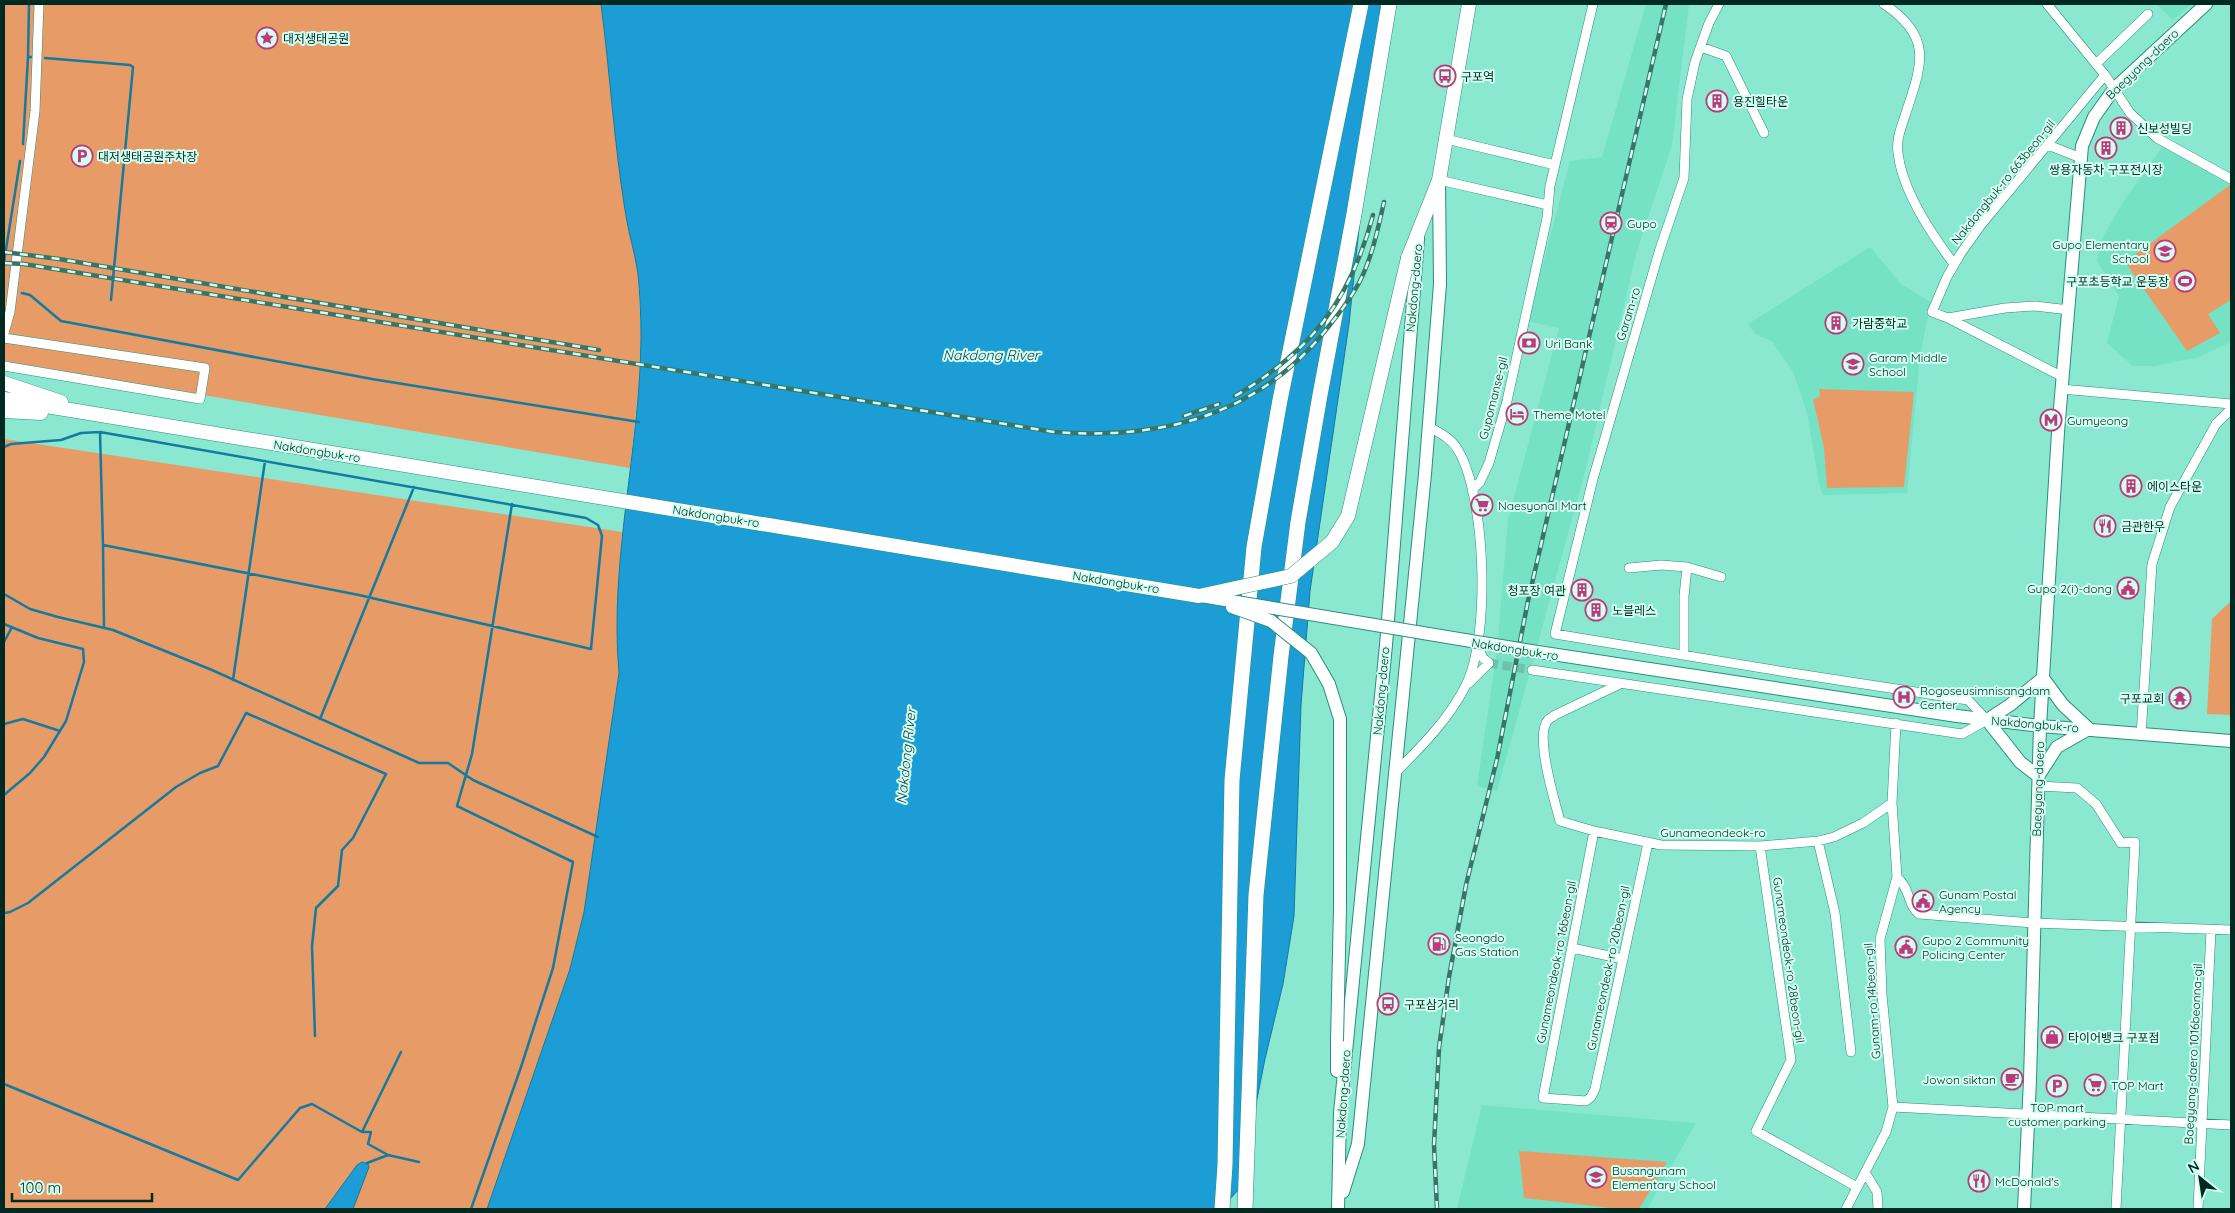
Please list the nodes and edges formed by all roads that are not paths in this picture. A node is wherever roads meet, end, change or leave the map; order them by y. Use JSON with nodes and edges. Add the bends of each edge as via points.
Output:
{"nodes":[{"id":1,"x":39,"y":4,"type":"edge"},
{"id":2,"x":1361,"y":4,"type":"edge"},
{"id":3,"x":1389,"y":4,"type":"edge"},
{"id":4,"x":1469,"y":4,"type":"edge"},
{"id":5,"x":1593,"y":4,"type":"edge"},
{"id":6,"x":1719,"y":4,"type":"edge"},
{"id":7,"x":1884,"y":4,"type":"edge"},
{"id":8,"x":2047,"y":4,"type":"edge"},
{"id":9,"x":2206,"y":4,"type":"edge"},
{"id":10,"x":2148,"y":14,"type":"dead end"},
{"id":11,"x":1701,"y":46,"type":"junction"},
{"id":12,"x":2096,"y":64,"type":"junction"},
{"id":13,"x":2106,"y":75,"type":"junction"},
{"id":14,"x":2114,"y":89,"type":"junction"},
{"id":15,"x":1764,"y":133,"type":"dead end"},
{"id":16,"x":1446,"y":139,"type":"junction"},
{"id":17,"x":2048,"y":145,"type":"junction"},
{"id":18,"x":2081,"y":158,"type":"junction"},
{"id":19,"x":1555,"y":165,"type":"junction"},
{"id":20,"x":1439,"y":180,"type":"junction"},
{"id":21,"x":2231,"y":180,"type":"edge"},
{"id":22,"x":1548,"y":205,"type":"junction"},
{"id":23,"x":1954,"y":264,"type":"junction"},
{"id":24,"x":2069,"y":310,"type":"junction"},
{"id":25,"x":1948,"y":318,"type":"junction"},
{"id":26,"x":4,"y":333,"type":"edge"},
{"id":27,"x":4,"y":338,"type":"edge"},
{"id":28,"x":4,"y":366,"type":"edge"},
{"id":29,"x":4,"y":383,"type":"edge"},
{"id":30,"x":2062,"y":383,"type":"junction"},
{"id":31,"x":4,"y":399,"type":"edge"},
{"id":32,"x":2231,"y":404,"type":"edge"},
{"id":33,"x":2231,"y":409,"type":"edge"},
{"id":34,"x":4,"y":411,"type":"edge"},
{"id":35,"x":102,"y":416,"type":"junction"},
{"id":36,"x":1429,"y":427,"type":"junction"},
{"id":37,"x":1472,"y":490,"type":"junction"},
{"id":38,"x":1687,"y":567,"type":"junction"},
{"id":39,"x":1629,"y":568,"type":"dead end"},
{"id":40,"x":1721,"y":577,"type":"dead end"},
{"id":41,"x":1199,"y":596,"type":"junction"},
{"id":42,"x":1478,"y":647,"type":"junction"},
{"id":43,"x":1684,"y":655,"type":"junction"},
{"id":44,"x":1532,"y":670,"type":"tunnel mouth"},
{"id":45,"x":2043,"y":678,"type":"junction"},
{"id":46,"x":1620,"y":684,"type":"junction"},
{"id":47,"x":1466,"y":686,"type":"junction"},
{"id":48,"x":1987,"y":720,"type":"junction"},
{"id":49,"x":1896,"y":723,"type":"junction"},
{"id":50,"x":2040,"y":726,"type":"junction"},
{"id":51,"x":2089,"y":729,"type":"junction"},
{"id":52,"x":2141,"y":734,"type":"junction"},
{"id":53,"x":2231,"y":741,"type":"edge"},
{"id":54,"x":1396,"y":772,"type":"junction"},
{"id":55,"x":2038,"y":781,"type":"junction"},
{"id":56,"x":1892,"y":803,"type":"junction"},
{"id":57,"x":1594,"y":831,"type":"junction"},
{"id":58,"x":1818,"y":841,"type":"junction"},
{"id":59,"x":1648,"y":843,"type":"junction"},
{"id":60,"x":1760,"y":846,"type":"junction"},
{"id":61,"x":1897,"y":878,"type":"junction"},
{"id":62,"x":2033,"y":923,"type":"junction"},
{"id":63,"x":2131,"y":926,"type":"junction"},
{"id":64,"x":2211,"y":930,"type":"junction"},
{"id":65,"x":2231,"y":930,"type":"edge"},
{"id":66,"x":1572,"y":948,"type":"junction"},
{"id":67,"x":1623,"y":959,"type":"junction"},
{"id":68,"x":1851,"y":1052,"type":"dead end"},
{"id":69,"x":1591,"y":1097,"type":"joint"},
{"id":70,"x":1893,"y":1107,"type":"junction"},
{"id":71,"x":2028,"y":1115,"type":"junction"},
{"id":72,"x":2121,"y":1121,"type":"junction"},
{"id":73,"x":2202,"y":1124,"type":"junction"},
{"id":74,"x":2231,"y":1125,"type":"edge"},
{"id":75,"x":1865,"y":1172,"type":"junction"},
{"id":76,"x":1857,"y":1187,"type":"junction"},
{"id":77,"x":1338,"y":1208,"type":"edge"},
{"id":78,"x":1222,"y":1209,"type":"edge"},
{"id":79,"x":1244,"y":1209,"type":"edge"},
{"id":80,"x":1846,"y":1209,"type":"edge"},
{"id":81,"x":1878,"y":1209,"type":"edge"},
{"id":82,"x":2024,"y":1209,"type":"edge"},
{"id":83,"x":2116,"y":1209,"type":"edge"},
{"id":84,"x":2198,"y":1209,"type":"edge"}],
"edges":[{"from":1,"to":26,"type":"street","via":[[35,111],[10,312]]},
{"from":2,"to":78,"type":"highway","bridge":true,"via":[[1282,390],[1254,547],[1232,780]]},
{"from":3,"to":79,"type":"highway","bridge":true,"via":[[1300,512],[1281,656],[1256,894]]},
{"from":4,"to":16,"type":"main road","name":"Nakdong-daero"},
{"from":5,"to":19,"type":"street","name":"Gupomanse-gil"},
{"from":6,"to":11,"type":"street","name":"Garam-ro"},
{"from":7,"to":23,"type":"street","via":[[1906,22],[1919,41],[1921,52],[1914,90],[1898,141],[1901,168],[1926,224]]},
{"from":8,"to":12,"type":"street"},
{"from":9,"to":14,"type":"main road","name":"Baegyang-daero"},
{"from":10,"to":12,"type":"street"},
{"from":11,"to":15,"type":"street","via":[[1726,56]]},
{"from":11,"to":43,"type":"street","name":"Garam-ro","via":[[1687,99],[1684,178],[1659,252],[1594,478],[1555,634]]},
{"from":12,"to":13,"type":"street"},
{"from":13,"to":14,"type":"street"},
{"from":13,"to":17,"type":"street","name":"Nakdongbuk-ro 663beon-gil"},
{"from":14,"to":18,"type":"main road","name":"Baegyang-daero","via":[[2094,118],[2082,146]]},
{"from":14,"to":21,"type":"street","via":[[2130,113],[2157,138]]},
{"from":16,"to":19,"type":"street"},
{"from":16,"to":20,"type":"main road","name":"Nakdong-daero"},
{"from":17,"to":18,"type":"street"},
{"from":17,"to":23,"type":"street","name":"Nakdongbuk-ro 663beon-gil","via":[[1981,225]]},
{"from":18,"to":24,"type":"main road","name":"Baegyang-daero"},
{"from":19,"to":22,"type":"street","name":"Gupomanse-gil"},
{"from":20,"to":22,"type":"street"},
{"from":20,"to":36,"type":"main road","name":"Nakdong-daero","via":[[1440,284]]},
{"from":20,"to":41,"type":"main road","bridge":true,"via":[[1408,258],[1348,516],[1332,542],[1292,576]]},
{"from":20,"to":77,"type":"main road","name":"Nakdong-daero","via":[[1418,235],[1386,645],[1340,1113]]},
{"from":22,"to":37,"type":"street","name":"Gupomanse-gil","via":[[1507,401],[1489,463],[1480,482]]},
{"from":23,"to":25,"type":"street","name":"Nakdongbuk-ro 663beon-gil","via":[[1932,312]]},
{"from":24,"to":25,"type":"street","via":[[2035,306]]},
{"from":24,"to":30,"type":"main road","name":"Baegyang-daero"},
{"from":25,"to":30,"type":"street"},
{"from":27,"to":28,"type":"street","via":[[205,368],[200,399]]},
{"from":29,"to":35,"type":"main road"},
{"from":30,"to":32,"type":"street"},
{"from":30,"to":45,"type":"main road","name":"Baegyang-daero"},
{"from":31,"to":35,"type":"main road","name":"Nakdongbuk-ro"},
{"from":33,"to":52,"type":"street","via":[[2216,424],[2173,500],[2152,564]]},
{"from":34,"to":35,"type":"main road"},
{"from":35,"to":41,"type":"main road","name":"Nakdongbuk-ro"},
{"from":36,"to":37,"type":"street","via":[[1449,438],[1457,449]]},
{"from":36,"to":54,"type":"main road","name":"Nakdong-daero"},
{"from":37,"to":42,"type":"street","via":[[1482,564],[1483,605]]},
{"from":38,"to":39,"type":"street"},
{"from":38,"to":40,"type":"street"},
{"from":38,"to":43,"type":"street"},
{"from":41,"to":48,"type":"main road","name":"Nakdongbuk-ro","bridge":true,"via":[[1519,650]]},
{"from":41,"to":77,"type":"main road","bridge":true,"via":[[1271,621],[1311,653],[1329,684],[1340,719]]},
{"from":42,"to":47,"type":"street"},
{"from":42,"to":47,"type":"street","via":[[1488,663]]},
{"from":43,"to":48,"type":"street","via":[[1968,700]]},
{"from":44,"to":46,"type":"street"},
{"from":45,"to":48,"type":"main road"},
{"from":45,"to":50,"type":"main road","name":"Baegyang-daero"},
{"from":45,"to":51,"type":"main road"},
{"from":46,"to":49,"type":"street"},
{"from":46,"to":57,"type":"street","name":"Gunameondeok-ro","via":[[1555,715],[1545,726],[1544,748],[1560,821]]},
{"from":47,"to":54,"type":"street","via":[[1433,736]]},
{"from":48,"to":49,"type":"street","via":[[1962,734]]},
{"from":48,"to":50,"type":"main road","name":"Nakdongbuk-ro"},
{"from":48,"to":55,"type":"main road"},
{"from":49,"to":56,"type":"street","name":"Gunam-ro 14beon-gil"},
{"from":50,"to":51,"type":"main road","name":"Nakdongbuk-ro"},
{"from":50,"to":55,"type":"main road","name":"Baegyang-daero"},
{"from":51,"to":52,"type":"main road","name":"Nakdongbuk-ro"},
{"from":51,"to":55,"type":"main road","via":[[2057,746]]},
{"from":52,"to":53,"type":"main road","name":"Nakdongbuk-ro"},
{"from":54,"to":77,"type":"main road","name":"Nakdong-daero","via":[[1358,1144]]},
{"from":55,"to":62,"type":"main road","name":"Baegyang-daero"},
{"from":55,"to":63,"type":"street","via":[[2077,788],[2096,804],[2121,843],[2136,842]]},
{"from":56,"to":58,"type":"street","name":"Gunameondeok-ro","via":[[1847,831]]},
{"from":56,"to":61,"type":"street","name":"Gunam-ro 14beon-gil"},
{"from":57,"to":59,"type":"street","name":"Gunameondeok-ro"},
{"from":57,"to":66,"type":"street","name":"Gunameondeok-ro 16beon-gil"},
{"from":58,"to":60,"type":"street","name":"Gunameondeok-ro"},
{"from":58,"to":68,"type":"street","via":[[1835,913]]},
{"from":59,"to":60,"type":"street","name":"Gunameondeok-ro"},
{"from":59,"to":67,"type":"street","name":"Gunameondeok-ro 20beon-gil"},
{"from":60,"to":76,"type":"street","name":"Gunameondeok-ro 28beon-gil","via":[[1791,1060],[1756,1131]]},
{"from":61,"to":62,"type":"street","via":[[1908,889],[1912,905],[1919,914]]},
{"from":61,"to":70,"type":"street","name":"Gunam-ro 14beon-gil","via":[[1880,939]]},
{"from":62,"to":63,"type":"street"},
{"from":62,"to":71,"type":"main road","name":"Baegyang-daero"},
{"from":63,"to":64,"type":"street"},
{"from":63,"to":72,"type":"street"},
{"from":64,"to":65,"type":"street"},
{"from":64,"to":73,"type":"street","name":"Baegyang-daero 1016beonna-gil"},
{"from":66,"to":67,"type":"street"},
{"from":66,"to":69,"type":"street","name":"Gunameondeok-ro 16beon-gil","via":[[1543,1098],[1578,1101]]},
{"from":67,"to":69,"type":"street","name":"Gunameondeok-ro 20beon-gil"},
{"from":70,"to":71,"type":"street"},
{"from":70,"to":75,"type":"street","name":"Gunam-ro 14beon-gil","via":[[1886,1132]]},
{"from":71,"to":72,"type":"street"},
{"from":71,"to":82,"type":"main road","name":"Baegyang-daero"},
{"from":72,"to":73,"type":"street"},
{"from":72,"to":83,"type":"street"},
{"from":73,"to":74,"type":"street"},
{"from":73,"to":84,"type":"street","name":"Baegyang-daero 1016beonna-gil"},
{"from":75,"to":76,"type":"street","name":"Gunam-ro 14beon-gil"},
{"from":75,"to":81,"type":"street","via":[[1877,1192]]},
{"from":76,"to":80,"type":"street","name":"Gunam-ro 14beon-gil"}]}
